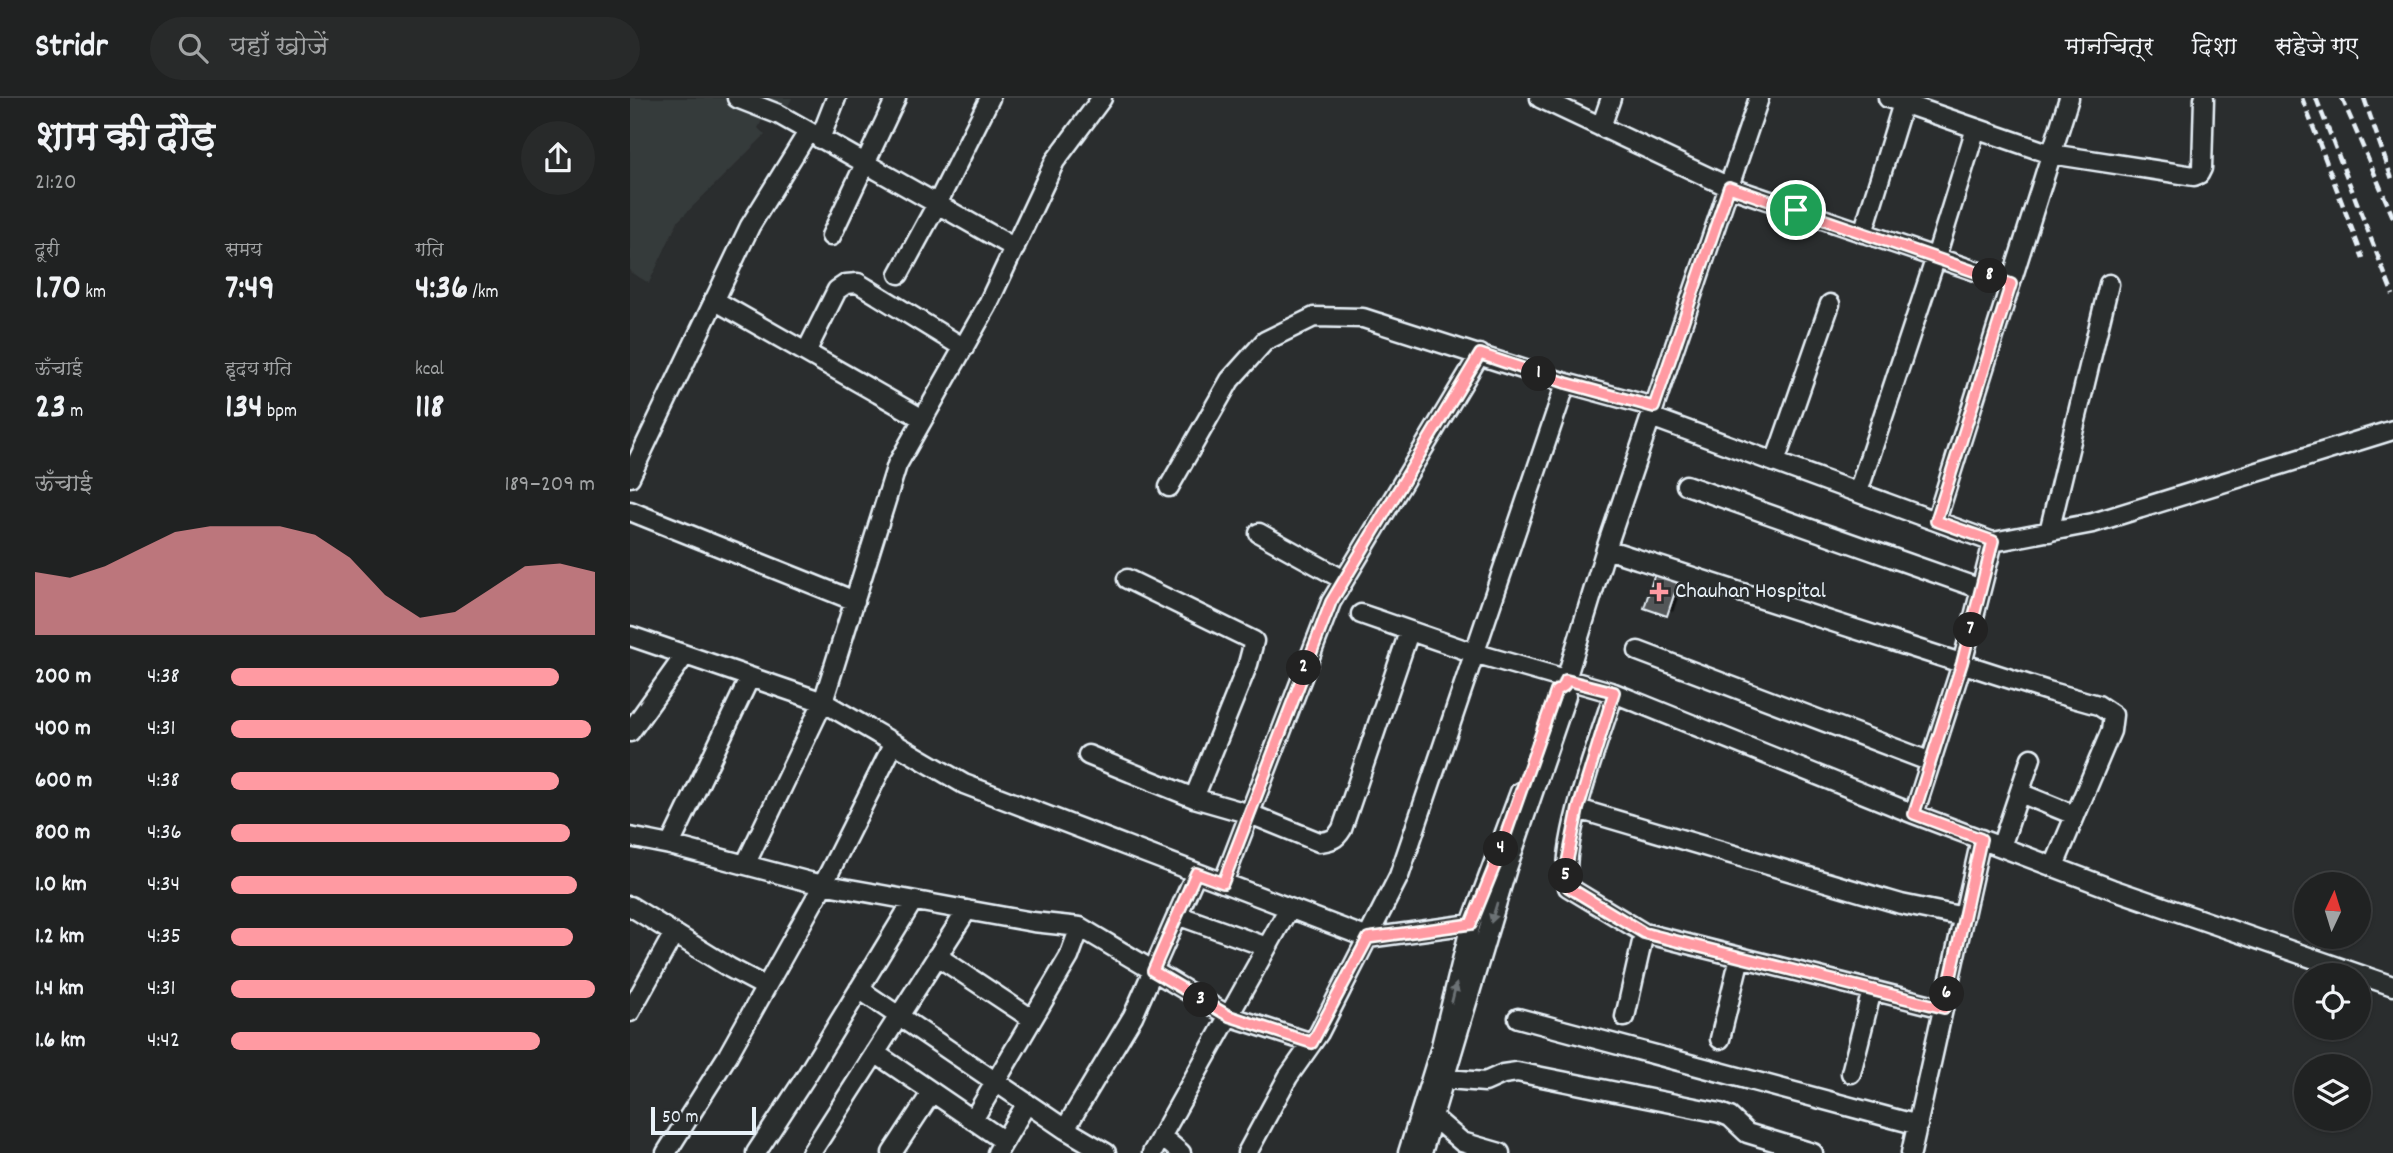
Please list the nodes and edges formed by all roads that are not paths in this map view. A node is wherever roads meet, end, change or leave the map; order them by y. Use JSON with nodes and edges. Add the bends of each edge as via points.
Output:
{"nodes":[{"id":1,"x":737,"y":98,"type":"edge"},
{"id":2,"x":836,"y":98,"type":"edge"},
{"id":3,"x":896,"y":98,"type":"edge"},
{"id":4,"x":990,"y":98,"type":"edge"},
{"id":5,"x":1102,"y":98,"type":"edge"},
{"id":6,"x":1540,"y":98,"type":"edge"},
{"id":7,"x":1611,"y":98,"type":"edge"},
{"id":8,"x":1759,"y":98,"type":"edge"},
{"id":9,"x":2069,"y":98,"type":"edge"},
{"id":10,"x":2204,"y":98,"type":"edge"},
{"id":11,"x":1896,"y":100,"type":"edge"},
{"id":12,"x":1601,"y":127,"type":"junction"},
{"id":13,"x":1976,"y":128,"type":"junction"},
{"id":14,"x":814,"y":135,"type":"junction"},
{"id":15,"x":2051,"y":154,"type":"junction"},
{"id":16,"x":865,"y":164,"type":"junction"},
{"id":17,"x":1729,"y":187,"type":"junction"},
{"id":18,"x":937,"y":204,"type":"junction"},
{"id":19,"x":1863,"y":233,"type":"junction"},
{"id":20,"x":831,"y":236,"type":"dead end"},
{"id":21,"x":1015,"y":248,"type":"junction"},
{"id":22,"x":1936,"y":257,"type":"junction"},
{"id":23,"x":899,"y":274,"type":"dead end"},
{"id":24,"x":2011,"y":284,"type":"junction"},
{"id":25,"x":2109,"y":284,"type":"dead end"},
{"id":26,"x":714,"y":300,"type":"junction"},
{"id":27,"x":1830,"y":304,"type":"dead end"},
{"id":28,"x":964,"y":348,"type":"junction"},
{"id":29,"x":806,"y":352,"type":"junction"},
{"id":30,"x":1480,"y":354,"type":"junction"},
{"id":31,"x":1566,"y":383,"type":"junction"},
{"id":32,"x":1652,"y":412,"type":"junction"},
{"id":33,"x":923,"y":419,"type":"junction"},
{"id":34,"x":2393,"y":430,"type":"edge"},
{"id":35,"x":1775,"y":462,"type":"junction"},
{"id":36,"x":630,"y":477,"type":"edge"},
{"id":37,"x":1686,"y":485,"type":"dead end"},
{"id":38,"x":1169,"y":487,"type":"dead end"},
{"id":39,"x":1858,"y":492,"type":"junction"},
{"id":40,"x":630,"y":511,"type":"edge"},
{"id":41,"x":1936,"y":521,"type":"junction"},
{"id":42,"x":1259,"y":533,"type":"dead end"},
{"id":43,"x":2049,"y":533,"type":"junction"},
{"id":44,"x":1993,"y":541,"type":"junction"},
{"id":45,"x":1606,"y":548,"type":"junction"},
{"id":46,"x":1127,"y":579,"type":"dead end"},
{"id":47,"x":1344,"y":580,"type":"junction"},
{"id":48,"x":1981,"y":589,"type":"junction"},
{"id":49,"x":855,"y":601,"type":"junction"},
{"id":50,"x":1361,"y":614,"type":"dead end"},
{"id":51,"x":1409,"y":632,"type":"junction"},
{"id":52,"x":630,"y":636,"type":"edge"},
{"id":53,"x":1639,"y":651,"type":"dead end"},
{"id":54,"x":1474,"y":653,"type":"junction"},
{"id":55,"x":685,"y":655,"type":"junction"},
{"id":56,"x":1962,"y":663,"type":"junction"},
{"id":57,"x":750,"y":677,"type":"junction"},
{"id":58,"x":1565,"y":683,"type":"junction"},
{"id":59,"x":1614,"y":692,"type":"junction"},
{"id":60,"x":823,"y":702,"type":"junction"},
{"id":61,"x":630,"y":732,"type":"edge"},
{"id":62,"x":894,"y":743,"type":"junction"},
{"id":63,"x":1088,"y":755,"type":"dead end"},
{"id":64,"x":2031,"y":758,"type":"dead end"},
{"id":65,"x":1931,"y":762,"type":"junction"},
{"id":66,"x":2020,"y":793,"type":"junction"},
{"id":67,"x":1194,"y":798,"type":"junction"},
{"id":68,"x":1578,"y":809,"type":"junction"},
{"id":69,"x":1250,"y":814,"type":"junction"},
{"id":70,"x":1914,"y":814,"type":"junction"},
{"id":71,"x":2074,"y":814,"type":"junction"},
{"id":72,"x":1981,"y":839,"type":"junction"},
{"id":73,"x":633,"y":843,"type":"edge"},
{"id":74,"x":670,"y":845,"type":"junction"},
{"id":75,"x":2001,"y":847,"type":"junction"},
{"id":76,"x":745,"y":865,"type":"junction"},
{"id":77,"x":2054,"y":866,"type":"junction"},
{"id":78,"x":1196,"y":873,"type":"junction"},
{"id":79,"x":1223,"y":883,"type":"junction"},
{"id":80,"x":823,"y":885,"type":"junction"},
{"id":81,"x":913,"y":901,"type":"junction"},
{"id":82,"x":630,"y":906,"type":"edge"},
{"id":83,"x":1289,"y":908,"type":"junction"},
{"id":84,"x":967,"y":910,"type":"junction"},
{"id":85,"x":1177,"y":915,"type":"junction"},
{"id":86,"x":1964,"y":917,"type":"junction"},
{"id":87,"x":1471,"y":924,"type":"junction"},
{"id":88,"x":1080,"y":927,"type":"junction"},
{"id":89,"x":674,"y":933,"type":"junction"},
{"id":90,"x":1644,"y":933,"type":"junction"},
{"id":91,"x":1368,"y":938,"type":"junction"},
{"id":92,"x":1267,"y":947,"type":"junction"},
{"id":93,"x":937,"y":956,"type":"junction"},
{"id":94,"x":1740,"y":957,"type":"junction"},
{"id":95,"x":1153,"y":971,"type":"junction"},
{"id":96,"x":2393,"y":986,"type":"edge"},
{"id":97,"x":766,"y":987,"type":"junction"},
{"id":98,"x":859,"y":989,"type":"junction"},
{"id":99,"x":1872,"y":990,"type":"junction"},
{"id":100,"x":1944,"y":1008,"type":"junction"},
{"id":101,"x":630,"y":1012,"type":"edge"},
{"id":102,"x":899,"y":1016,"type":"junction"},
{"id":103,"x":1229,"y":1016,"type":"junction"},
{"id":104,"x":1625,"y":1017,"type":"dead end"},
{"id":105,"x":1518,"y":1018,"type":"dead end"},
{"id":106,"x":1032,"y":1019,"type":"junction"},
{"id":107,"x":1720,"y":1039,"type":"dead end"},
{"id":108,"x":1312,"y":1043,"type":"junction"},
{"id":109,"x":875,"y":1052,"type":"junction"},
{"id":110,"x":1851,"y":1073,"type":"dead end"},
{"id":111,"x":1438,"y":1079,"type":"junction"},
{"id":112,"x":995,"y":1081,"type":"junction"},
{"id":113,"x":932,"y":1091,"type":"junction"},
{"id":114,"x":1027,"y":1103,"type":"junction"},
{"id":115,"x":1433,"y":1117,"type":"junction"},
{"id":116,"x":973,"y":1120,"type":"junction"},
{"id":117,"x":1917,"y":1125,"type":"junction"},
{"id":118,"x":1065,"y":1129,"type":"junction"},
{"id":119,"x":1161,"y":1136,"type":"junction"},
{"id":120,"x":1000,"y":1147,"type":"edge"},
{"id":121,"x":816,"y":1151,"type":"edge"},
{"id":122,"x":666,"y":1153,"type":"edge"},
{"id":123,"x":756,"y":1153,"type":"edge"},
{"id":124,"x":892,"y":1153,"type":"edge"},
{"id":125,"x":1106,"y":1153,"type":"edge"},
{"id":126,"x":1152,"y":1153,"type":"edge"},
{"id":127,"x":1181,"y":1153,"type":"edge"},
{"id":128,"x":1247,"y":1153,"type":"edge"},
{"id":129,"x":1408,"y":1153,"type":"edge"},
{"id":130,"x":1422,"y":1153,"type":"edge"},
{"id":131,"x":1500,"y":1153,"type":"edge"},
{"id":132,"x":1813,"y":1153,"type":"edge"},
{"id":133,"x":1911,"y":1153,"type":"edge"}],
"edges":[{"from":1,"to":14,"type":"street"},
{"from":2,"to":14,"type":"street"},
{"from":3,"to":16,"type":"street"},
{"from":4,"to":18,"type":"street"},
{"from":5,"to":21,"type":"street","via":[[1055,161]]},
{"from":6,"to":12,"type":"street"},
{"from":7,"to":12,"type":"street"},
{"from":8,"to":17,"type":"street"},
{"from":9,"to":15,"type":"street"},
{"from":10,"to":15,"type":"street","via":[[2202,168],[2194,176]]},
{"from":11,"to":13,"type":"street"},
{"from":11,"to":19,"type":"street"},
{"from":12,"to":17,"type":"street"},
{"from":13,"to":15,"type":"street"},
{"from":13,"to":22,"type":"street"},
{"from":14,"to":16,"type":"street"},
{"from":14,"to":26,"type":"street","via":[[750,226]]},
{"from":15,"to":24,"type":"street"},
{"from":16,"to":18,"type":"street"},
{"from":16,"to":20,"type":"street"},
{"from":17,"to":19,"type":"street"},
{"from":17,"to":32,"type":"street"},
{"from":18,"to":21,"type":"street"},
{"from":18,"to":23,"type":"street"},
{"from":19,"to":22,"type":"street"},
{"from":21,"to":28,"type":"street"},
{"from":22,"to":24,"type":"street"},
{"from":22,"to":39,"type":"street"},
{"from":24,"to":41,"type":"street"},
{"from":25,"to":43,"type":"street"},
{"from":26,"to":29,"type":"street"},
{"from":26,"to":36,"type":"street"},
{"from":27,"to":35,"type":"street"},
{"from":28,"to":29,"type":"street","via":[[858,283],[837,290]]},
{"from":28,"to":33,"type":"street"},
{"from":29,"to":33,"type":"street"},
{"from":30,"to":31,"type":"street"},
{"from":30,"to":38,"type":"street","via":[[1363,318],[1314,317],[1265,341],[1230,380]]},
{"from":30,"to":47,"type":"street"},
{"from":31,"to":32,"type":"street"},
{"from":31,"to":54,"type":"street"},
{"from":32,"to":35,"type":"street"},
{"from":32,"to":45,"type":"street"},
{"from":33,"to":49,"type":"street","via":[[897,465]]},
{"from":34,"to":43,"type":"street"},
{"from":35,"to":39,"type":"street"},
{"from":37,"to":48,"type":"street"},
{"from":39,"to":41,"type":"street"},
{"from":40,"to":49,"type":"street"},
{"from":41,"to":44,"type":"street"},
{"from":42,"to":47,"type":"street"},
{"from":43,"to":44,"type":"street"},
{"from":44,"to":48,"type":"street"},
{"from":45,"to":56,"type":"street"},
{"from":45,"to":58,"type":"street"},
{"from":46,"to":67,"type":"street","via":[[1254,641]]},
{"from":47,"to":69,"type":"street","via":[[1331,602]]},
{"from":48,"to":56,"type":"street"},
{"from":49,"to":60,"type":"street"},
{"from":50,"to":51,"type":"street"},
{"from":51,"to":54,"type":"street"},
{"from":51,"to":69,"type":"street","via":[[1336,838],[1319,842]]},
{"from":52,"to":55,"type":"street"},
{"from":53,"to":65,"type":"street"},
{"from":54,"to":58,"type":"street"},
{"from":54,"to":91,"type":"street","via":[[1399,876]]},
{"from":55,"to":57,"type":"street"},
{"from":55,"to":61,"type":"street"},
{"from":56,"to":65,"type":"street"},
{"from":56,"to":71,"type":"street","via":[[2098,705],[2113,715],[2111,731]]},
{"from":57,"to":60,"type":"street"},
{"from":57,"to":74,"type":"street"},
{"from":58,"to":59,"type":"street"},
{"from":58,"to":87,"type":"street","via":[[1556,691]]},
{"from":58,"to":111,"type":"street","one_way":true,"via":[[1566,696]]},
{"from":59,"to":68,"type":"street"},
{"from":59,"to":70,"type":"street"},
{"from":60,"to":62,"type":"street"},
{"from":60,"to":76,"type":"street"},
{"from":62,"to":78,"type":"street","via":[[964,784]]},
{"from":62,"to":80,"type":"street"},
{"from":63,"to":67,"type":"street"},
{"from":64,"to":66,"type":"street"},
{"from":65,"to":70,"type":"street"},
{"from":66,"to":71,"type":"street"},
{"from":66,"to":75,"type":"street"},
{"from":67,"to":69,"type":"street"},
{"from":68,"to":86,"type":"street","via":[[1901,904]]},
{"from":68,"to":90,"type":"street","via":[[1565,873],[1568,887]]},
{"from":69,"to":79,"type":"street"},
{"from":70,"to":72,"type":"street"},
{"from":71,"to":77,"type":"street"},
{"from":72,"to":75,"type":"street"},
{"from":72,"to":86,"type":"street"},
{"from":73,"to":74,"type":"street"},
{"from":74,"to":76,"type":"street"},
{"from":75,"to":77,"type":"street"},
{"from":76,"to":80,"type":"street"},
{"from":77,"to":96,"type":"street"},
{"from":78,"to":79,"type":"street"},
{"from":78,"to":85,"type":"street"},
{"from":79,"to":83,"type":"street"},
{"from":80,"to":81,"type":"street"},
{"from":80,"to":97,"type":"street"},
{"from":81,"to":84,"type":"street"},
{"from":81,"to":98,"type":"street"},
{"from":82,"to":89,"type":"street"},
{"from":83,"to":91,"type":"street"},
{"from":83,"to":92,"type":"street"},
{"from":84,"to":88,"type":"street"},
{"from":84,"to":93,"type":"street"},
{"from":85,"to":92,"type":"street"},
{"from":85,"to":95,"type":"street"},
{"from":86,"to":100,"type":"street"},
{"from":87,"to":91,"type":"street"},
{"from":111,"to":87,"type":"street","one_way":true},
{"from":88,"to":95,"type":"street"},
{"from":88,"to":106,"type":"street","via":[[1069,957]]},
{"from":89,"to":97,"type":"street"},
{"from":89,"to":101,"type":"street"},
{"from":90,"to":94,"type":"street"},
{"from":90,"to":104,"type":"street"},
{"from":91,"to":108,"type":"street"},
{"from":92,"to":103,"type":"street"},
{"from":93,"to":102,"type":"street"},
{"from":93,"to":106,"type":"street"},
{"from":94,"to":99,"type":"street"},
{"from":94,"to":107,"type":"street"},
{"from":95,"to":103,"type":"street"},
{"from":95,"to":118,"type":"street","via":[[1133,1016]]},
{"from":97,"to":122,"type":"street"},
{"from":98,"to":102,"type":"street"},
{"from":98,"to":123,"type":"street"},
{"from":99,"to":100,"type":"street"},
{"from":99,"to":110,"type":"street"},
{"from":100,"to":117,"type":"street"},
{"from":102,"to":109,"type":"street"},
{"from":102,"to":112,"type":"street"},
{"from":103,"to":108,"type":"street"},
{"from":103,"to":119,"type":"street"},
{"from":105,"to":117,"type":"street"},
{"from":106,"to":112,"type":"street"},
{"from":108,"to":128,"type":"street"},
{"from":109,"to":113,"type":"street"},
{"from":109,"to":121,"type":"street"},
{"from":111,"to":115,"type":"street"},
{"from":111,"to":129,"type":"street"},
{"from":111,"to":132,"type":"street","via":[[1485,1082],[1517,1072],[1720,1113],[1747,1133]]},
{"from":112,"to":114,"type":"street"},
{"from":112,"to":116,"type":"street"},
{"from":113,"to":116,"type":"street"},
{"from":113,"to":124,"type":"street"},
{"from":114,"to":118,"type":"street"},
{"from":114,"to":120,"type":"street"},
{"from":115,"to":130,"type":"street"},
{"from":115,"to":131,"type":"street","via":[[1462,1142]]},
{"from":116,"to":120,"type":"street"},
{"from":117,"to":133,"type":"street"},
{"from":118,"to":125,"type":"street"},
{"from":119,"to":126,"type":"street"},
{"from":119,"to":127,"type":"street"}]}
